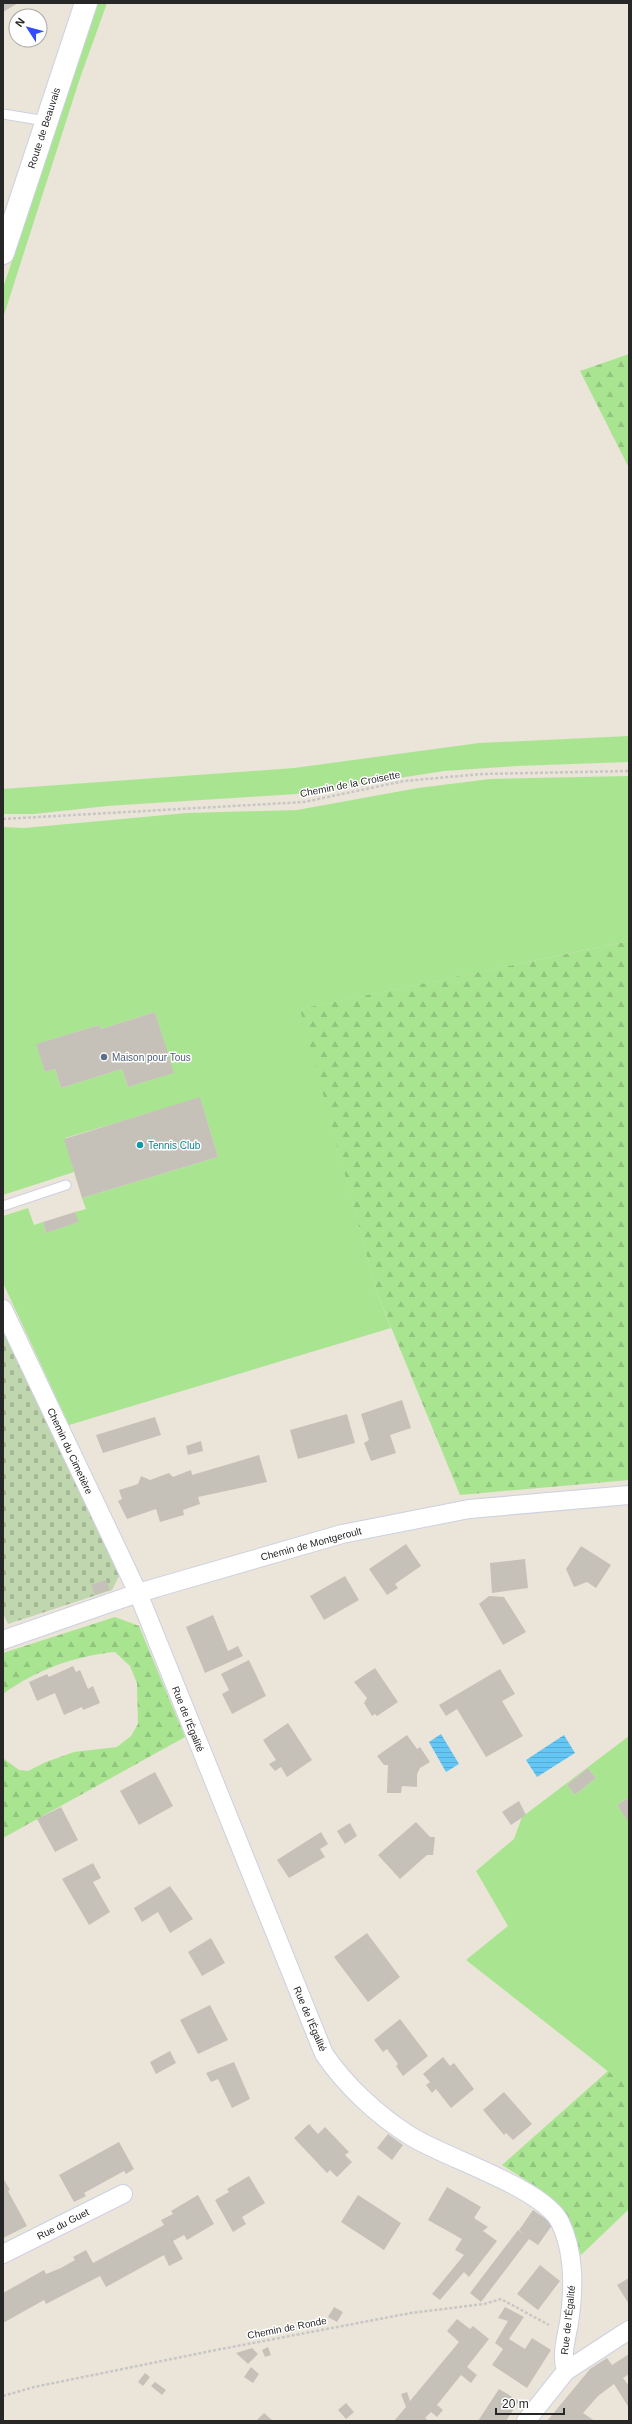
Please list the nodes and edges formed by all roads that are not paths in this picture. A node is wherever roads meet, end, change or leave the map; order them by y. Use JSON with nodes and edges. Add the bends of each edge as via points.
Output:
{"nodes":[{"id":1,"x":86,"y":3,"type":"edge"},
{"id":2,"x":3,"y":114,"type":"edge"},
{"id":3,"x":46,"y":121,"type":"junction"},
{"id":4,"x":3,"y":253,"type":"edge"},
{"id":5,"x":66,"y":1185,"type":"dead end"},
{"id":6,"x":3,"y":1206,"type":"edge"},
{"id":7,"x":3,"y":1309,"type":"edge"},
{"id":8,"x":629,"y":1495,"type":"edge"},
{"id":9,"x":138,"y":1593,"type":"junction"},
{"id":10,"x":3,"y":1640,"type":"edge"},
{"id":11,"x":123,"y":2194,"type":"dead end"},
{"id":12,"x":3,"y":2254,"type":"edge"},
{"id":13,"x":629,"y":2330,"type":"edge"},
{"id":14,"x":566,"y":2371,"type":"junction"},
{"id":15,"x":526,"y":2421,"type":"edge"}],
"edges":[{"from":1,"to":3,"type":"main road","name":"Route de Beauvais"},
{"from":2,"to":3,"type":"lane"},
{"from":3,"to":4,"type":"main road","name":"Route de Beauvais"},
{"from":5,"to":6,"type":"lane"},
{"from":7,"to":9,"type":"street","name":"Chemin du Cimetière"},
{"from":8,"to":9,"type":"street","name":"Chemin de Montgeroult","via":[[469,1508],[428,1515],[342,1534]]},
{"from":9,"to":10,"type":"street","name":"Chemin de Montgeroult"},
{"from":9,"to":14,"type":"street","name":"Rue de l'Égalité","via":[[324,2054],[352,2089],[411,2137],[499,2178],[537,2199],[556,2216],[572,2264],[570,2312],[563,2355]]},
{"from":11,"to":12,"type":"street","name":"Rue du Guet"},
{"from":13,"to":14,"type":"street"},
{"from":14,"to":15,"type":"street"}]}
